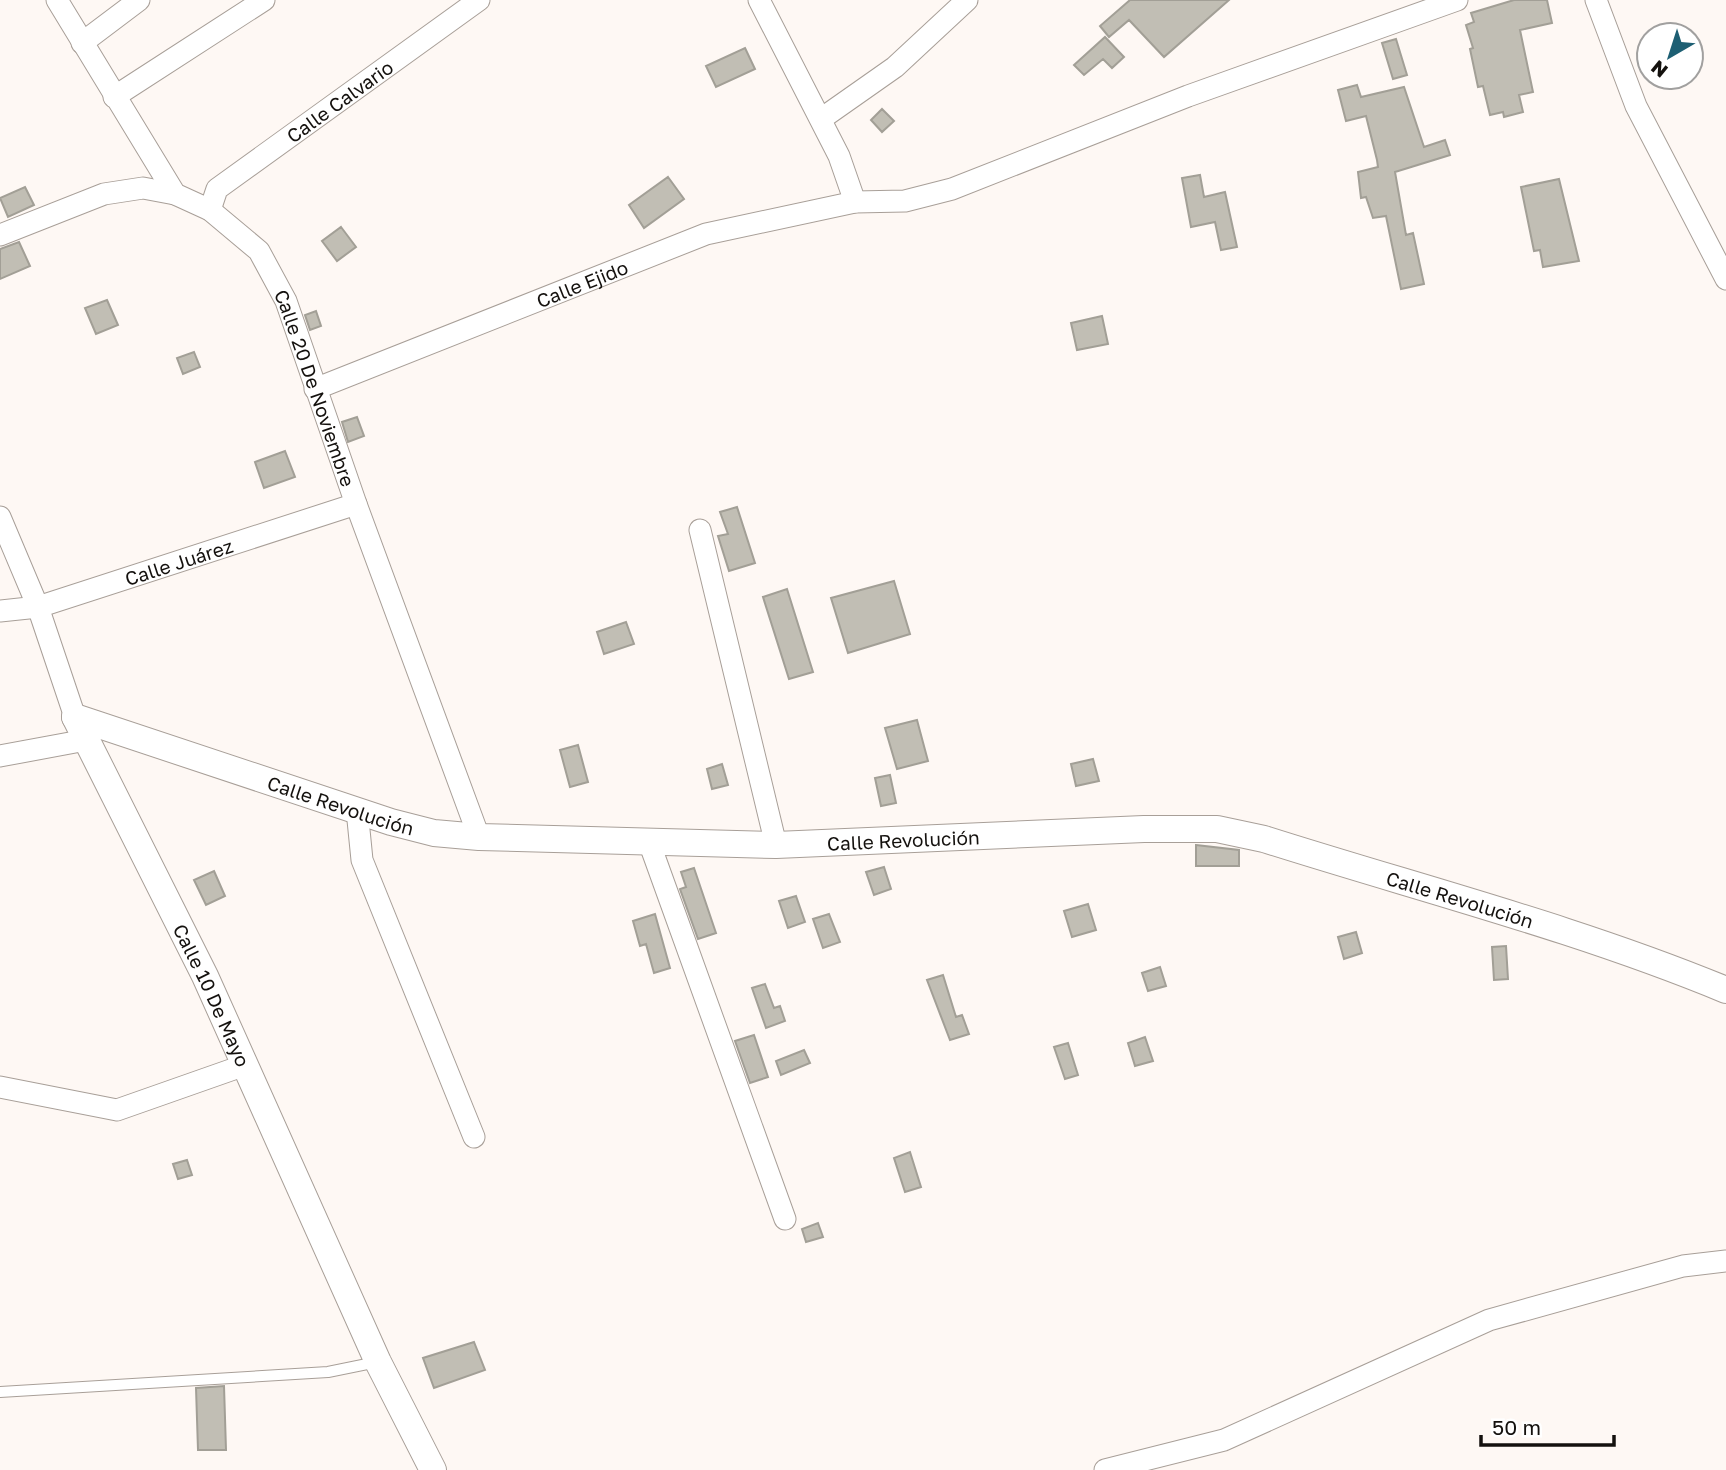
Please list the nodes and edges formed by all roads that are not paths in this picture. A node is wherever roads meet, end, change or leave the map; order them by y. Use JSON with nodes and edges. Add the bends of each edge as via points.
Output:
{"nodes":[{"id":1,"x":57,"y":0,"type":"edge"},
{"id":2,"x":139,"y":0,"type":"edge"},
{"id":3,"x":264,"y":0,"type":"edge"},
{"id":4,"x":479,"y":0,"type":"edge"},
{"id":5,"x":759,"y":0,"type":"edge"},
{"id":6,"x":967,"y":0,"type":"edge"},
{"id":7,"x":1457,"y":0,"type":"edge"},
{"id":8,"x":1597,"y":0,"type":"edge"},
{"id":9,"x":82,"y":43,"type":"junction"},
{"id":10,"x":114,"y":97,"type":"junction"},
{"id":11,"x":821,"y":119,"type":"junction"},
{"id":12,"x":175,"y":194,"type":"junction"},
{"id":13,"x":855,"y":201,"type":"junction"},
{"id":14,"x":210,"y":210,"type":"junction"},
{"id":15,"x":0,"y":235,"type":"edge"},
{"id":16,"x":1726,"y":279,"type":"edge"},
{"id":17,"x":315,"y":390,"type":"junction"},
{"id":18,"x":356,"y":504,"type":"junction"},
{"id":19,"x":0,"y":517,"type":"edge"},
{"id":20,"x":699,"y":530,"type":"dead end"},
{"id":21,"x":38,"y":607,"type":"junction"},
{"id":22,"x":0,"y":611,"type":"edge"},
{"id":23,"x":80,"y":728,"type":"junction"},
{"id":24,"x":0,"y":756,"type":"edge"},
{"id":25,"x":357,"y":810,"type":"junction"},
{"id":26,"x":479,"y":837,"type":"junction"},
{"id":27,"x":649,"y":842,"type":"junction"},
{"id":28,"x":776,"y":845,"type":"junction"},
{"id":29,"x":1726,"y":990,"type":"edge"},
{"id":30,"x":245,"y":1065,"type":"junction"},
{"id":31,"x":0,"y":1087,"type":"edge"},
{"id":32,"x":474,"y":1137,"type":"dead end"},
{"id":33,"x":785,"y":1219,"type":"dead end"},
{"id":34,"x":1726,"y":1261,"type":"edge"},
{"id":35,"x":378,"y":1362,"type":"junction"},
{"id":36,"x":0,"y":1392,"type":"edge"},
{"id":37,"x":433,"y":1470,"type":"edge"},
{"id":38,"x":1105,"y":1470,"type":"edge"}],
"edges":[{"from":1,"to":9,"type":"street"},
{"from":2,"to":9,"type":"street"},
{"from":3,"to":10,"type":"street"},
{"from":4,"to":14,"type":"street","name":"Calle Calvario","via":[[217,189]]},
{"from":5,"to":11,"type":"street"},
{"from":6,"to":11,"type":"street","via":[[895,67]]},
{"from":7,"to":13,"type":"street","name":"Calle Ejido","via":[[1188,96],[952,189],[905,201]]},
{"from":8,"to":16,"type":"street","via":[[1636,106]]},
{"from":9,"to":10,"type":"street"},
{"from":10,"to":12,"type":"street"},
{"from":11,"to":13,"type":"street"},
{"from":12,"to":14,"type":"street","name":"Calle 20 De Noviembre"},
{"from":12,"to":15,"type":"street","name":"Calle 20 De Noviembre","via":[[143,188],[104,194]]},
{"from":13,"to":17,"type":"street","name":"Calle Ejido","via":[[706,234]]},
{"from":14,"to":17,"type":"street","name":"Calle 20 De Noviembre","via":[[259,251],[286,300]]},
{"from":17,"to":18,"type":"street","name":"Calle 20 De Noviembre"},
{"from":18,"to":21,"type":"street","name":"Calle Juárez"},
{"from":18,"to":26,"type":"street","name":"Calle 20 De Noviembre"},
{"from":19,"to":21,"type":"street","name":"Calle 10 De Mayo"},
{"from":20,"to":28,"type":"street"},
{"from":21,"to":22,"type":"street","name":"Calle Juárez"},
{"from":21,"to":23,"type":"street","name":"Calle 10 De Mayo"},
{"from":23,"to":24,"type":"street"},
{"from":23,"to":25,"type":"street","name":"Calle Revolución"},
{"from":23,"to":30,"type":"street","name":"Calle 10 De Mayo"},
{"from":25,"to":26,"type":"street","name":"Calle Revolución","via":[[434,833]]},
{"from":25,"to":32,"type":"street","via":[[362,860]]},
{"from":26,"to":27,"type":"street","name":"Calle Revolución"},
{"from":27,"to":28,"type":"street","name":"Calle Revolución"},
{"from":27,"to":33,"type":"street"},
{"from":28,"to":29,"type":"street","name":"Calle Revolución","via":[[1217,829],[1542,923]]},
{"from":30,"to":31,"type":"street","via":[[117,1110]]},
{"from":30,"to":35,"type":"street","name":"Calle 10 De Mayo"},
{"from":34,"to":38,"type":"street","via":[[1683,1266],[1489,1320],[1224,1440]]},
{"from":35,"to":36,"type":"lane","via":[[328,1373]]},
{"from":35,"to":37,"type":"street","name":"Calle 10 De Mayo"}]}
